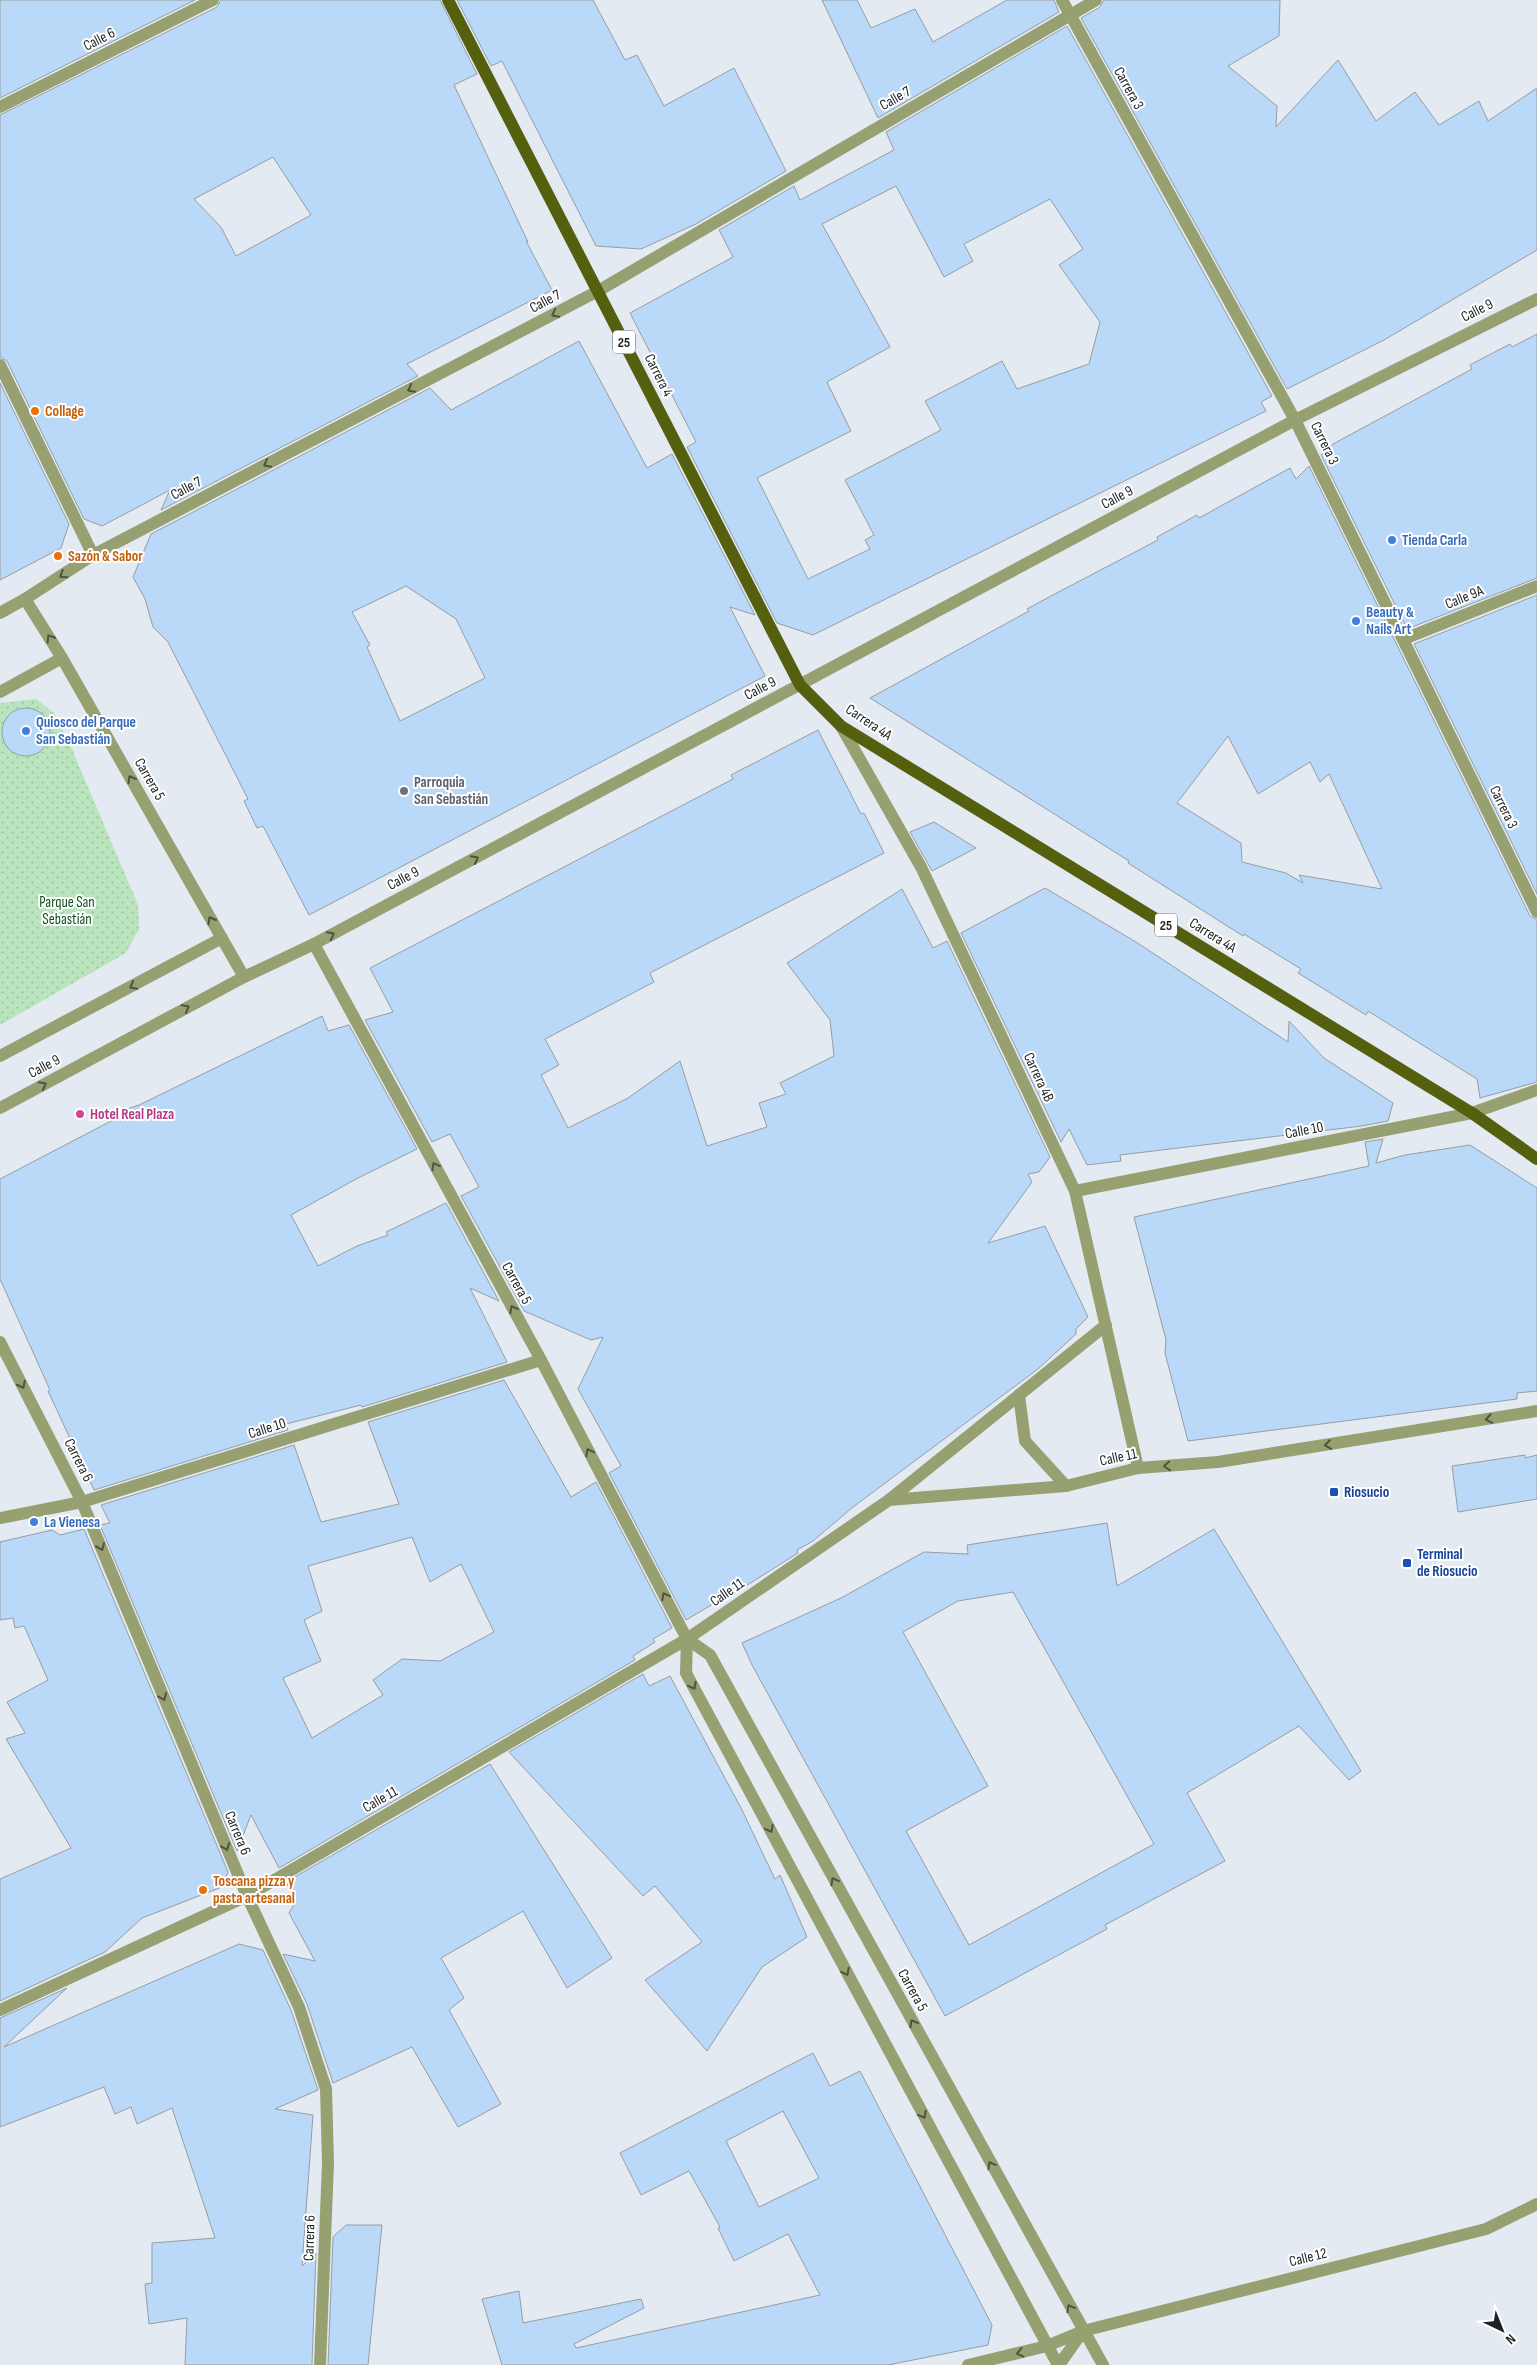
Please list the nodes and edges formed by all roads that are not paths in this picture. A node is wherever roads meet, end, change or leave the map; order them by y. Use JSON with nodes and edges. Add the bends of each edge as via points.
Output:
{"nodes":[{"id":1,"x":213,"y":0,"type":"edge"},
{"id":2,"x":448,"y":0,"type":"edge"},
{"id":3,"x":1062,"y":0,"type":"edge"},
{"id":4,"x":1096,"y":0,"type":"edge"},
{"id":5,"x":1069,"y":14,"type":"junction"},
{"id":6,"x":0,"y":107,"type":"edge"},
{"id":7,"x":598,"y":291,"type":"junction"},
{"id":8,"x":1537,"y":298,"type":"edge"},
{"id":9,"x":0,"y":365,"type":"edge"},
{"id":10,"x":1296,"y":420,"type":"junction"},
{"id":11,"x":93,"y":556,"type":"junction"},
{"id":12,"x":1537,"y":586,"type":"edge"},
{"id":13,"x":25,"y":599,"type":"junction"},
{"id":14,"x":0,"y":613,"type":"edge"},
{"id":15,"x":1404,"y":639,"type":"junction"},
{"id":16,"x":62,"y":658,"type":"junction"},
{"id":17,"x":800,"y":685,"type":"junction"},
{"id":18,"x":0,"y":692,"type":"edge"},
{"id":19,"x":841,"y":726,"type":"junction"},
{"id":20,"x":1537,"y":912,"type":"edge"},
{"id":21,"x":222,"y":938,"type":"junction"},
{"id":22,"x":314,"y":944,"type":"junction"},
{"id":23,"x":244,"y":977,"type":"junction"},
{"id":24,"x":0,"y":1056,"type":"edge"},
{"id":25,"x":1537,"y":1090,"type":"edge"},
{"id":26,"x":0,"y":1108,"type":"edge"},
{"id":27,"x":1472,"y":1113,"type":"junction"},
{"id":28,"x":1537,"y":1159,"type":"edge"},
{"id":29,"x":1075,"y":1192,"type":"junction"},
{"id":30,"x":1106,"y":1325,"type":"junction"},
{"id":31,"x":0,"y":1342,"type":"edge"},
{"id":32,"x":541,"y":1360,"type":"junction"},
{"id":33,"x":1020,"y":1395,"type":"junction"},
{"id":34,"x":1537,"y":1411,"type":"edge"},
{"id":35,"x":1138,"y":1468,"type":"junction"},
{"id":36,"x":1066,"y":1486,"type":"junction"},
{"id":37,"x":888,"y":1500,"type":"junction"},
{"id":38,"x":82,"y":1502,"type":"junction"},
{"id":39,"x":0,"y":1518,"type":"edge"},
{"id":40,"x":687,"y":1639,"type":"junction"},
{"id":41,"x":247,"y":1896,"type":"junction"},
{"id":42,"x":0,"y":2010,"type":"edge"},
{"id":43,"x":1537,"y":2204,"type":"edge"},
{"id":44,"x":1083,"y":2331,"type":"junction"},
{"id":45,"x":1047,"y":2346,"type":"junction"},
{"id":46,"x":320,"y":2365,"type":"edge"},
{"id":47,"x":968,"y":2365,"type":"edge"},
{"id":48,"x":1059,"y":2365,"type":"edge"},
{"id":49,"x":1103,"y":2365,"type":"edge"}],
"edges":[{"from":1,"to":6,"type":"street","name":"Calle 6"},
{"from":2,"to":7,"type":"main road","name":"Carrera 4","number":"25"},
{"from":3,"to":5,"type":"street","name":"Carrera 3"},
{"from":4,"to":5,"type":"street","name":"Calle 7"},
{"from":5,"to":7,"type":"street","name":"Calle 7"},
{"from":5,"to":10,"type":"street","name":"Carrera 3"},
{"from":7,"to":11,"type":"street","name":"Calle 7","one_way":true},
{"from":7,"to":17,"type":"main road","name":"Carrera 4","number":"25"},
{"from":8,"to":10,"type":"street","name":"Calle 9"},
{"from":9,"to":11,"type":"street"},
{"from":10,"to":15,"type":"street","name":"Carrera 3"},
{"from":10,"to":17,"type":"street","name":"Calle 9"},
{"from":11,"to":13,"type":"street","name":"Calle 7","one_way":true},
{"from":12,"to":15,"type":"street","name":"Calle 9A"},
{"from":13,"to":14,"type":"street","name":"Calle 7"},
{"from":16,"to":13,"type":"street","name":"Carrera 5","one_way":true},
{"from":15,"to":20,"type":"street","name":"Carrera 3"},
{"from":16,"to":18,"type":"street"},
{"from":21,"to":16,"type":"street","name":"Carrera 5","one_way":true},
{"from":17,"to":19,"type":"main road","name":"Carrera 4A","number":"25"},
{"from":22,"to":17,"type":"street","name":"Calle 9","one_way":true},
{"from":19,"to":27,"type":"main road","name":"Carrera 4A","number":"25"},
{"from":19,"to":29,"type":"street","name":"Carrera 4B","via":[[921,867]]},
{"from":21,"to":23,"type":"street","name":"Carrera 5"},
{"from":21,"to":24,"type":"street","name":"Calle 9","one_way":true},
{"from":22,"to":23,"type":"street","name":"Calle 9"},
{"from":32,"to":22,"type":"street","name":"Carrera 5","one_way":true},
{"from":26,"to":23,"type":"street","name":"Calle 9","one_way":true},
{"from":25,"to":27,"type":"street","name":"Calle 10"},
{"from":27,"to":28,"type":"main road","name":"Carrera 4A","number":"25"},
{"from":27,"to":29,"type":"street","name":"Calle 10"},
{"from":29,"to":30,"type":"street","name":"Carrera 4B"},
{"from":30,"to":33,"type":"street"},
{"from":30,"to":35,"type":"street","name":"Carrera 4B"},
{"from":31,"to":38,"type":"street","name":"Carrera 6","one_way":true},
{"from":32,"to":38,"type":"street","name":"Calle 10"},
{"from":40,"to":32,"type":"street","name":"Carrera 5","one_way":true},
{"from":33,"to":36,"type":"street","via":[[1025,1441]]},
{"from":33,"to":37,"type":"street"},
{"from":34,"to":35,"type":"street","name":"Calle 11","one_way":true,"via":[[1218,1462]]},
{"from":35,"to":36,"type":"street","name":"Calle 11"},
{"from":36,"to":37,"type":"street","name":"Calle 11"},
{"from":37,"to":40,"type":"street","name":"Calle 11"},
{"from":38,"to":39,"type":"street","name":"Calle 10"},
{"from":38,"to":41,"type":"street","name":"Carrera 6","one_way":true},
{"from":40,"to":41,"type":"street","name":"Calle 11"},
{"from":44,"to":40,"type":"street","name":"Carrera 5","one_way":true,"via":[[710,1655]]},
{"from":40,"to":45,"type":"street","name":"Carrera 5","one_way":true,"via":[[686,1673]]},
{"from":41,"to":42,"type":"street","name":"Calle 11"},
{"from":41,"to":46,"type":"street","name":"Carrera 6","via":[[298,2007],[326,2089],[328,2163]]},
{"from":43,"to":44,"type":"street","name":"Calle 12","via":[[1486,2229]]},
{"from":44,"to":45,"type":"street","name":"Calle 12"},
{"from":44,"to":48,"type":"street"},
{"from":44,"to":49,"type":"street","name":"Carrera 5"},
{"from":45,"to":47,"type":"street","name":"Calle 12","one_way":true},
{"from":45,"to":48,"type":"street","name":"Carrera 5"}]}
